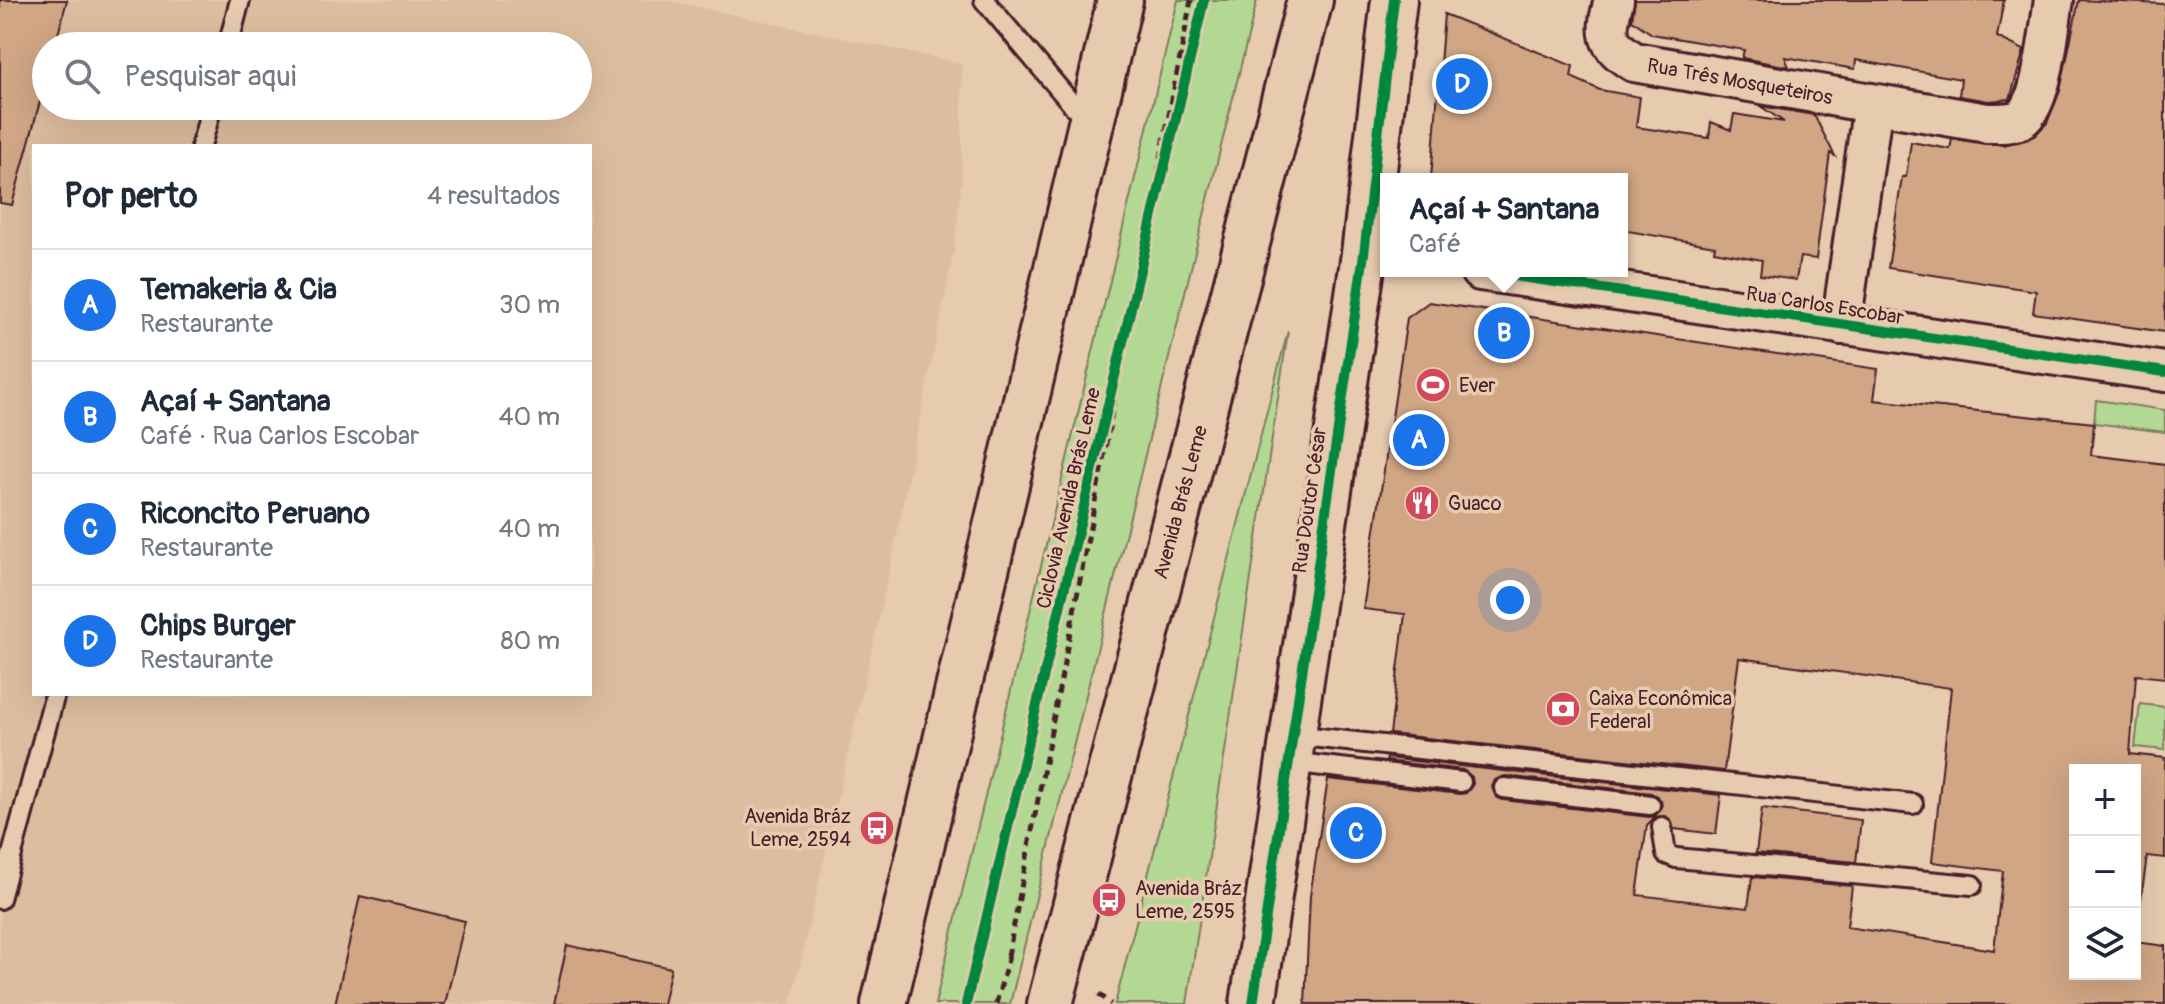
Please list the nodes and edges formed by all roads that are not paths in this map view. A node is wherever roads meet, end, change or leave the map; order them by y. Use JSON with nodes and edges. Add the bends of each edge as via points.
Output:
{"nodes":[{"id":1,"x":240,"y":0,"type":"edge"},
{"id":2,"x":984,"y":0,"type":"edge"},
{"id":3,"x":1120,"y":0,"type":"edge"},
{"id":4,"x":1310,"y":0,"type":"edge"},
{"id":5,"x":1394,"y":0,"type":"edge"},
{"id":6,"x":1614,"y":0,"type":"edge"},
{"id":7,"x":2054,"y":0,"type":"edge"},
{"id":8,"x":232,"y":32,"type":"edge"},
{"id":9,"x":1873,"y":104,"type":"junction"},
{"id":10,"x":208,"y":120,"type":"edge"},
{"id":11,"x":1090,"y":126,"type":"junction"},
{"id":12,"x":202,"y":144,"type":"edge"},
{"id":13,"x":1381,"y":173,"type":"edge"},
{"id":14,"x":1380,"y":188,"type":"edge"},
{"id":15,"x":1375,"y":255,"type":"edge"},
{"id":16,"x":1520,"y":277,"type":"edge"},
{"id":17,"x":1841,"y":325,"type":"junction"},
{"id":18,"x":2165,"y":372,"type":"edge"},
{"id":19,"x":54,"y":696,"type":"edge"},
{"id":20,"x":1291,"y":748,"type":"junction"},
{"id":21,"x":1461,"y":782,"type":"dead end"},
{"id":22,"x":1504,"y":788,"type":"dead end"},
{"id":23,"x":1913,"y":804,"type":"dead end"},
{"id":24,"x":1650,"y":805,"type":"dead end"},
{"id":25,"x":1662,"y":827,"type":"dead end"},
{"id":26,"x":1972,"y":885,"type":"dead end"},
{"id":27,"x":0,"y":899,"type":"edge"},
{"id":28,"x":884,"y":1004,"type":"edge"},
{"id":29,"x":1050,"y":1004,"type":"edge"},
{"id":30,"x":1253,"y":1004,"type":"edge"}],
"edges":[{"from":1,"to":8,"type":"lane"},
{"from":2,"to":11,"type":"lane"},
{"from":3,"to":11,"type":"main road"},
{"from":4,"to":29,"type":"main road","name":"Avenida Brás Leme"},
{"from":5,"to":13,"type":"main road","name":"Rua Doutor César"},
{"from":6,"to":9,"type":"street","name":"Rua Três Mosqueteiros","via":[[1608,37],[1614,50],[1634,62]]},
{"from":7,"to":9,"type":"street","name":"Rua Três Mosqueteiros","via":[[2035,106],[2021,119],[1987,123]]},
{"from":9,"to":17,"type":"street"},
{"from":10,"to":12,"type":"lane"},
{"from":11,"to":28,"type":"main road"},
{"from":14,"to":15,"type":"main road","name":"Rua Doutor César"},
{"from":15,"to":20,"type":"main road","name":"Rua Doutor César"},
{"from":16,"to":17,"type":"street","name":"Rua Carlos Escobar"},
{"from":17,"to":18,"type":"street","name":"Rua Carlos Escobar"},
{"from":19,"to":27,"type":"lane"},
{"from":20,"to":21,"type":"lane"},
{"from":20,"to":23,"type":"lane"},
{"from":20,"to":30,"type":"main road","name":"Rua Doutor César"},
{"from":22,"to":24,"type":"lane"},
{"from":25,"to":26,"type":"lane","via":[[1666,854],[1676,858]]}]}
